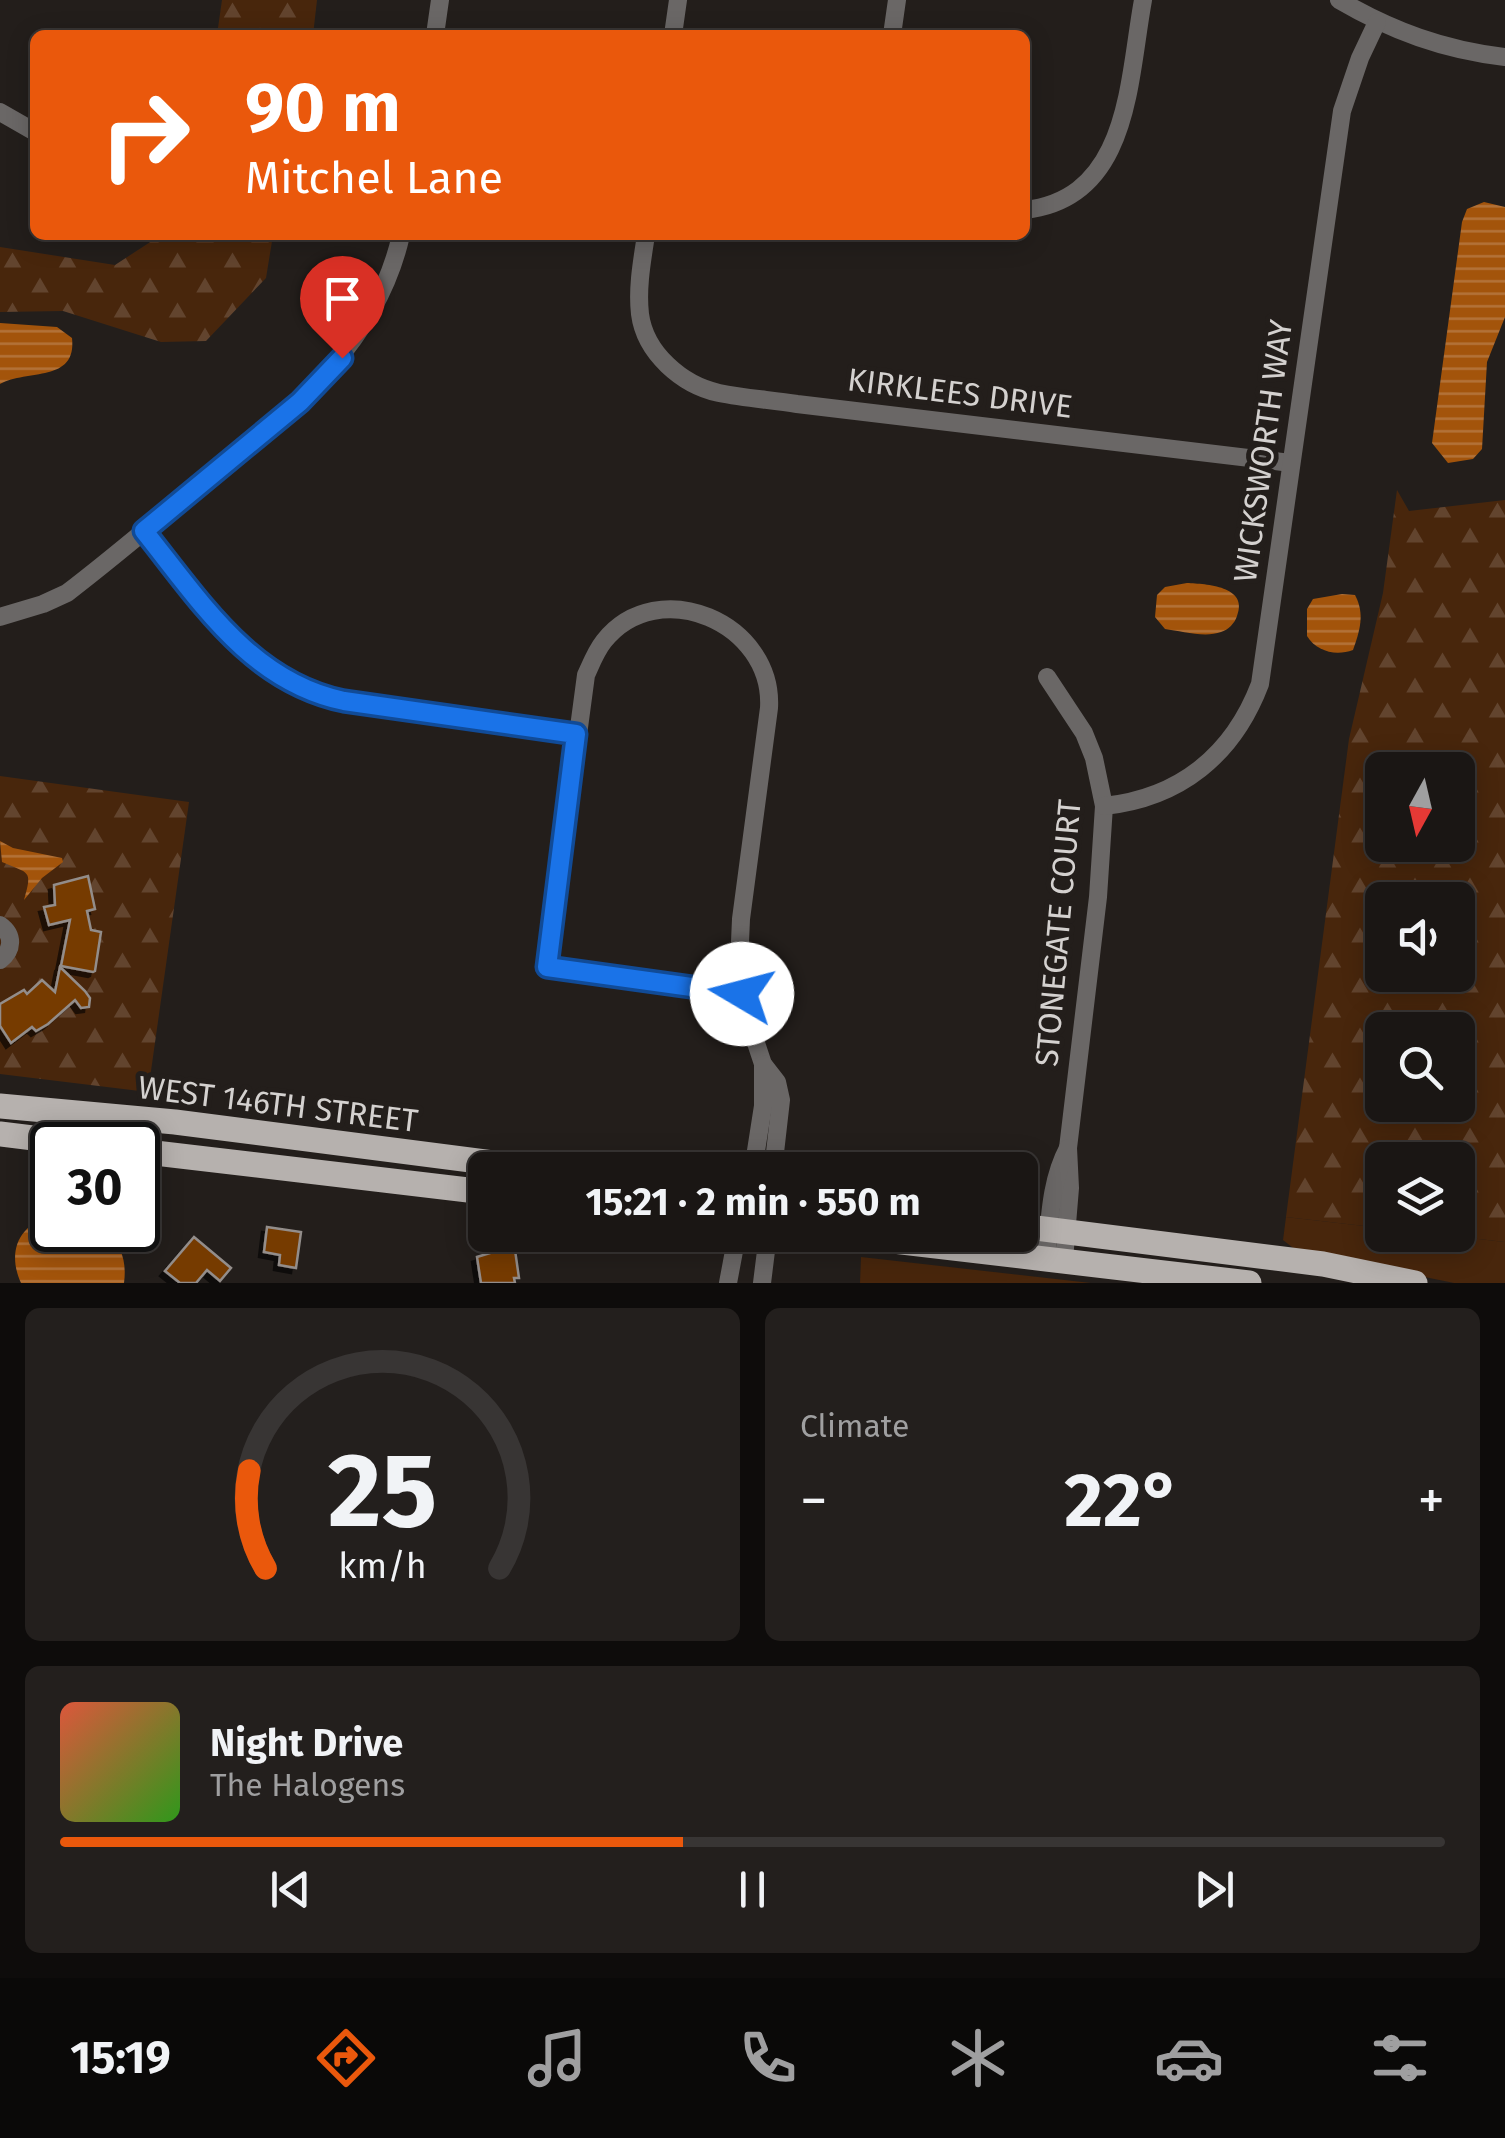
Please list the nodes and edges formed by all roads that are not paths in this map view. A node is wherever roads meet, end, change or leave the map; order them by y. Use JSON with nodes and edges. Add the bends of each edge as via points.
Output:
{"nodes":[{"id":1,"x":440,"y":0,"type":"edge"},
{"id":2,"x":678,"y":0,"type":"edge"},
{"id":3,"x":898,"y":0,"type":"edge"},
{"id":4,"x":1143,"y":0,"type":"edge"},
{"id":5,"x":1339,"y":0,"type":"edge"},
{"id":6,"x":1377,"y":22,"type":"junction"},
{"id":7,"x":436,"y":30,"type":"edge"},
{"id":8,"x":674,"y":30,"type":"edge"},
{"id":9,"x":893,"y":30,"type":"edge"},
{"id":10,"x":1505,"y":57,"type":"edge"},
{"id":11,"x":0,"y":112,"type":"edge"},
{"id":12,"x":30,"y":129,"type":"edge"},
{"id":13,"x":1030,"y":209,"type":"edge"},
{"id":14,"x":399,"y":240,"type":"edge"},
{"id":15,"x":646,"y":240,"type":"edge"},
{"id":16,"x":1290,"y":463,"type":"junction"},
{"id":17,"x":144,"y":531,"type":"junction"},
{"id":18,"x":0,"y":617,"type":"edge"},
{"id":19,"x":1046,"y":677,"type":"dead end"},
{"id":20,"x":576,"y":734,"type":"junction"},
{"id":21,"x":1104,"y":806,"type":"junction"},
{"id":22,"x":0,"y":925,"type":"edge"},
{"id":23,"x":0,"y":960,"type":"edge"},
{"id":24,"x":742,"y":994,"type":"junction"},
{"id":25,"x":763,"y":1064,"type":"junction"},
{"id":26,"x":0,"y":1106,"type":"edge"},
{"id":27,"x":0,"y":1134,"type":"edge"},
{"id":28,"x":30,"y":1138,"type":"edge"},
{"id":29,"x":756,"y":1152,"type":"edge"},
{"id":30,"x":775,"y":1152,"type":"edge"},
{"id":31,"x":160,"y":1154,"type":"edge"},
{"id":32,"x":468,"y":1160,"type":"edge"},
{"id":33,"x":468,"y":1190,"type":"edge"},
{"id":34,"x":1038,"y":1228,"type":"edge"},
{"id":35,"x":1058,"y":1231,"type":"junction"},
{"id":36,"x":734,"y":1252,"type":"edge"},
{"id":37,"x":766,"y":1252,"type":"edge"},
{"id":38,"x":993,"y":1252,"type":"edge"},
{"id":39,"x":1055,"y":1259,"type":"junction"},
{"id":40,"x":728,"y":1283,"type":"edge"},
{"id":41,"x":762,"y":1283,"type":"edge"},
{"id":42,"x":1249,"y":1283,"type":"edge"},
{"id":43,"x":1415,"y":1283,"type":"edge"}],
"edges":[{"from":1,"to":7,"type":"street"},
{"from":2,"to":8,"type":"street"},
{"from":3,"to":9,"type":"street"},
{"from":4,"to":13,"type":"street","via":[[1117,133],[1103,165],[1070,196]]},
{"from":5,"to":6,"type":"street"},
{"from":6,"to":10,"type":"street","via":[[1438,46]]},
{"from":6,"to":16,"type":"street","name":"WICKSWORTH WAY","via":[[1342,112]]},
{"from":11,"to":12,"type":"street"},
{"from":14,"to":17,"type":"street","via":[[380,295],[342,358],[300,402]]},
{"from":15,"to":16,"type":"street","name":"KIRKLEES DRIVE","via":[[640,311],[647,334],[657,353],[696,386]]},
{"from":16,"to":21,"type":"street","name":"WICKSWORTH WAY","via":[[1253,704],[1228,745],[1196,775],[1143,800]]},
{"from":17,"to":18,"type":"street","via":[[67,592]]},
{"from":17,"to":20,"type":"street","via":[[234,640],[283,679],[327,698]]},
{"from":19,"to":21,"type":"street","name":"STONEGATE COURT","via":[[1084,733]]},
{"from":20,"to":24,"type":"street","via":[[547,967]]},
{"from":20,"to":24,"type":"street","via":[[586,675],[605,640],[637,618],[691,611],[723,623],[764,670],[770,695],[741,919]]},
{"from":21,"to":35,"type":"street","name":"STONEGATE COURT","via":[[1071,1170]]},
{"from":22,"to":23,"type":"street","via":[[11,942]]},
{"from":24,"to":25,"type":"street"},
{"from":25,"to":29,"type":"street"},
{"from":25,"to":30,"type":"street","via":[[781,1100]]},
{"from":26,"to":32,"type":"main road","name":"WEST 146TH STREET"},
{"from":27,"to":28,"type":"main road"},
{"from":31,"to":33,"type":"main road","name":"WEST 146TH STREET"},
{"from":34,"to":35,"type":"main road"},
{"from":35,"to":39,"type":"street","name":"STONEGATE COURT"},
{"from":35,"to":43,"type":"main road","via":[[1323,1264]]},
{"from":36,"to":40,"type":"street"},
{"from":37,"to":41,"type":"street"},
{"from":38,"to":39,"type":"main road"},
{"from":39,"to":42,"type":"main road"}]}
